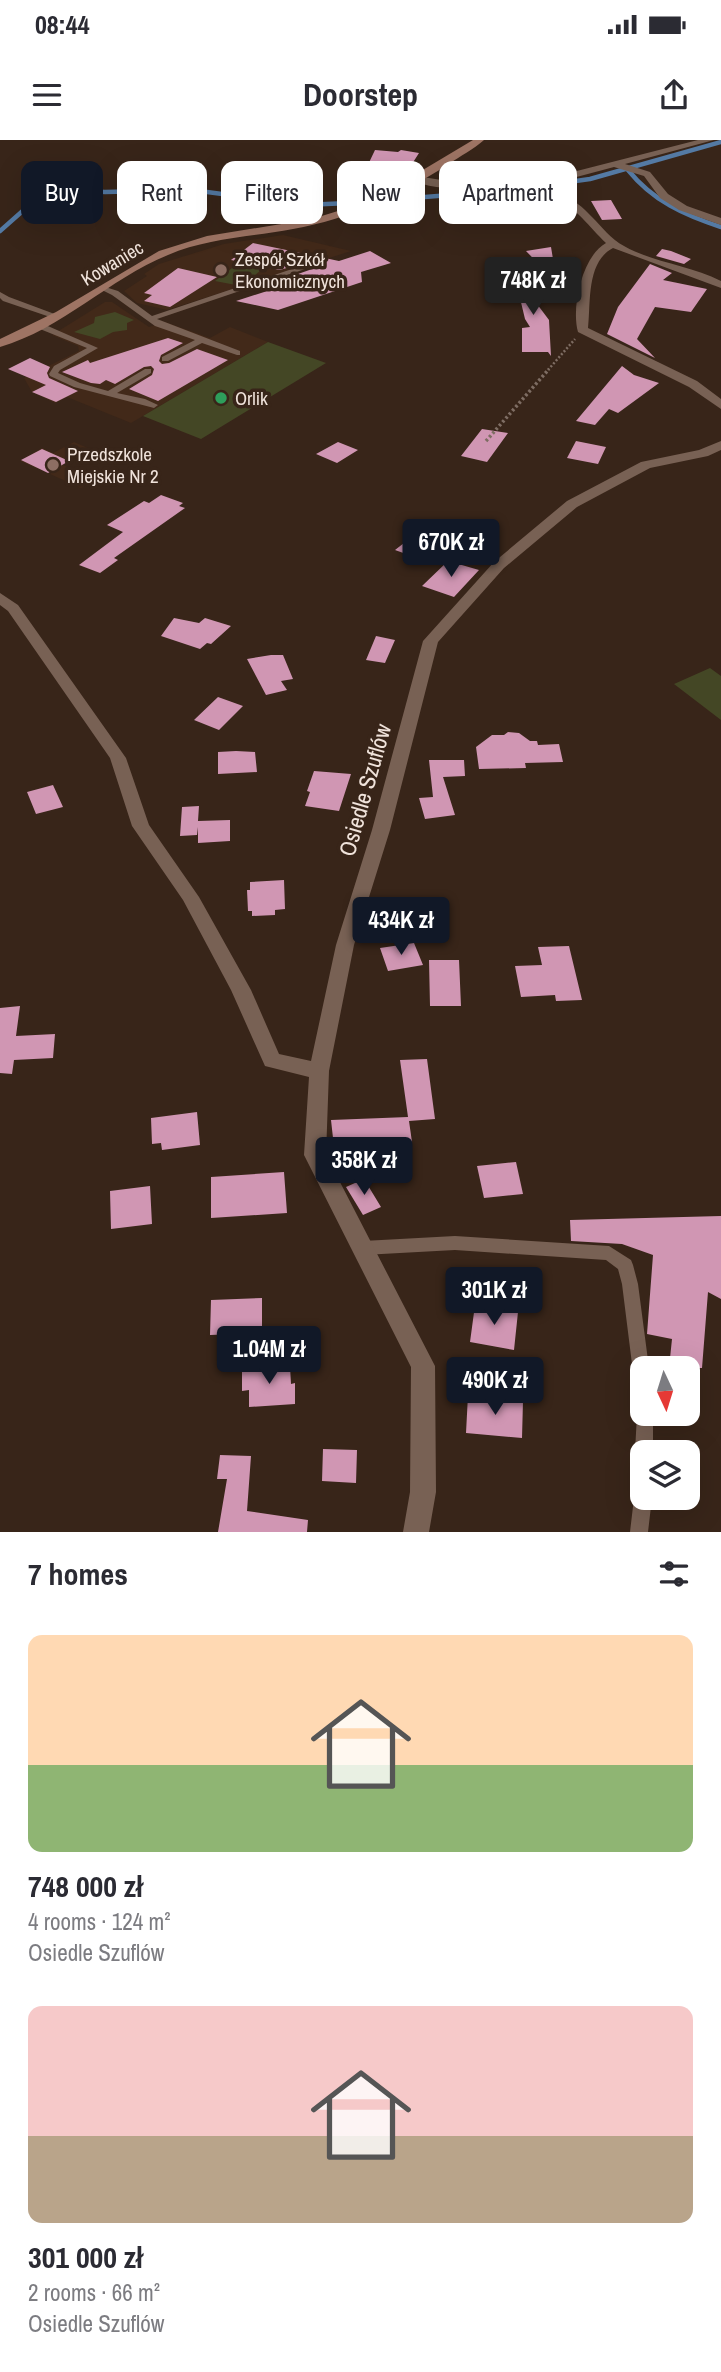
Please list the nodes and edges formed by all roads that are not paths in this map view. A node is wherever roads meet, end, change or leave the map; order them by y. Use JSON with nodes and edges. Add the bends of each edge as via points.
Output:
{"nodes":[{"id":1,"x":479,"y":140,"type":"edge"},
{"id":2,"x":709,"y":140,"type":"edge"},
{"id":3,"x":617,"y":165,"type":"junction"},
{"id":4,"x":425,"y":173,"type":"edge"},
{"id":5,"x":577,"y":174,"type":"edge"},
{"id":6,"x":577,"y":206,"type":"edge"},
{"id":7,"x":337,"y":215,"type":"edge"},
{"id":8,"x":721,"y":222,"type":"edge"},
{"id":9,"x":612,"y":244,"type":"junction"},
{"id":10,"x":310,"y":266,"type":"dead end"},
{"id":11,"x":721,"y":285,"type":"edge"},
{"id":12,"x":102,"y":288,"type":"junction"},
{"id":13,"x":0,"y":294,"type":"edge"},
{"id":14,"x":56,"y":316,"type":"junction"},
{"id":15,"x":150,"y":319,"type":"junction"},
{"id":16,"x":38,"y":325,"type":"junction"},
{"id":17,"x":202,"y":340,"type":"junction"},
{"id":18,"x":0,"y":343,"type":"edge"},
{"id":19,"x":237,"y":353,"type":"dead end"},
{"id":20,"x":165,"y":359,"type":"dead end"},
{"id":21,"x":148,"y":371,"type":"dead end"},
{"id":22,"x":110,"y":393,"type":"junction"},
{"id":23,"x":154,"y":405,"type":"dead end"},
{"id":24,"x":721,"y":405,"type":"edge"},
{"id":25,"x":721,"y":445,"type":"edge"},
{"id":26,"x":0,"y":597,"type":"edge"},
{"id":27,"x":319,"y":1071,"type":"junction"},
{"id":28,"x":363,"y":1248,"type":"junction"},
{"id":29,"x":639,"y":1356,"type":"edge"},
{"id":30,"x":642,"y":1510,"type":"edge"},
{"id":31,"x":416,"y":1532,"type":"edge"},
{"id":32,"x":639,"y":1532,"type":"edge"}],
"edges":[{"from":1,"to":4,"type":"street","name":"Kowaniec"},
{"from":2,"to":3,"type":"street"},
{"from":3,"to":5,"type":"street"},
{"from":3,"to":8,"type":"street","via":[[647,174],[673,202]]},
{"from":6,"to":9,"type":"street"},
{"from":7,"to":12,"type":"street","name":"Kowaniec","via":[[184,245]]},
{"from":9,"to":11,"type":"street"},
{"from":9,"to":24,"type":"street","via":[[602,247],[594,259],[585,286],[582,330],[693,384]]},
{"from":10,"to":15,"type":"lane"},
{"from":12,"to":14,"type":"street","name":"Kowaniec"},
{"from":12,"to":15,"type":"lane"},
{"from":13,"to":14,"type":"lane"},
{"from":14,"to":16,"type":"street","name":"Kowaniec"},
{"from":15,"to":17,"type":"lane"},
{"from":16,"to":18,"type":"street","name":"Kowaniec"},
{"from":16,"to":22,"type":"lane","via":[[94,348],[53,374],[87,390]]},
{"from":17,"to":19,"type":"lane"},
{"from":17,"to":20,"type":"lane"},
{"from":21,"to":22,"type":"lane"},
{"from":22,"to":23,"type":"lane"},
{"from":25,"to":27,"type":"street","name":"Osiedle Szuflów","via":[[646,465],[572,503],[499,565],[431,641],[345,945]]},
{"from":26,"to":27,"type":"street","via":[[13,608],[118,758],[141,826],[190,897],[242,990],[272,1060]]},
{"from":27,"to":28,"type":"street","name":"Osiedle Szuflów","via":[[315,1155]]},
{"from":28,"to":29,"type":"lane","via":[[455,1242],[608,1253],[625,1265]]},
{"from":28,"to":31,"type":"street","name":"Osiedle Szuflów","via":[[423,1366],[423,1492]]},
{"from":30,"to":32,"type":"lane"}]}
